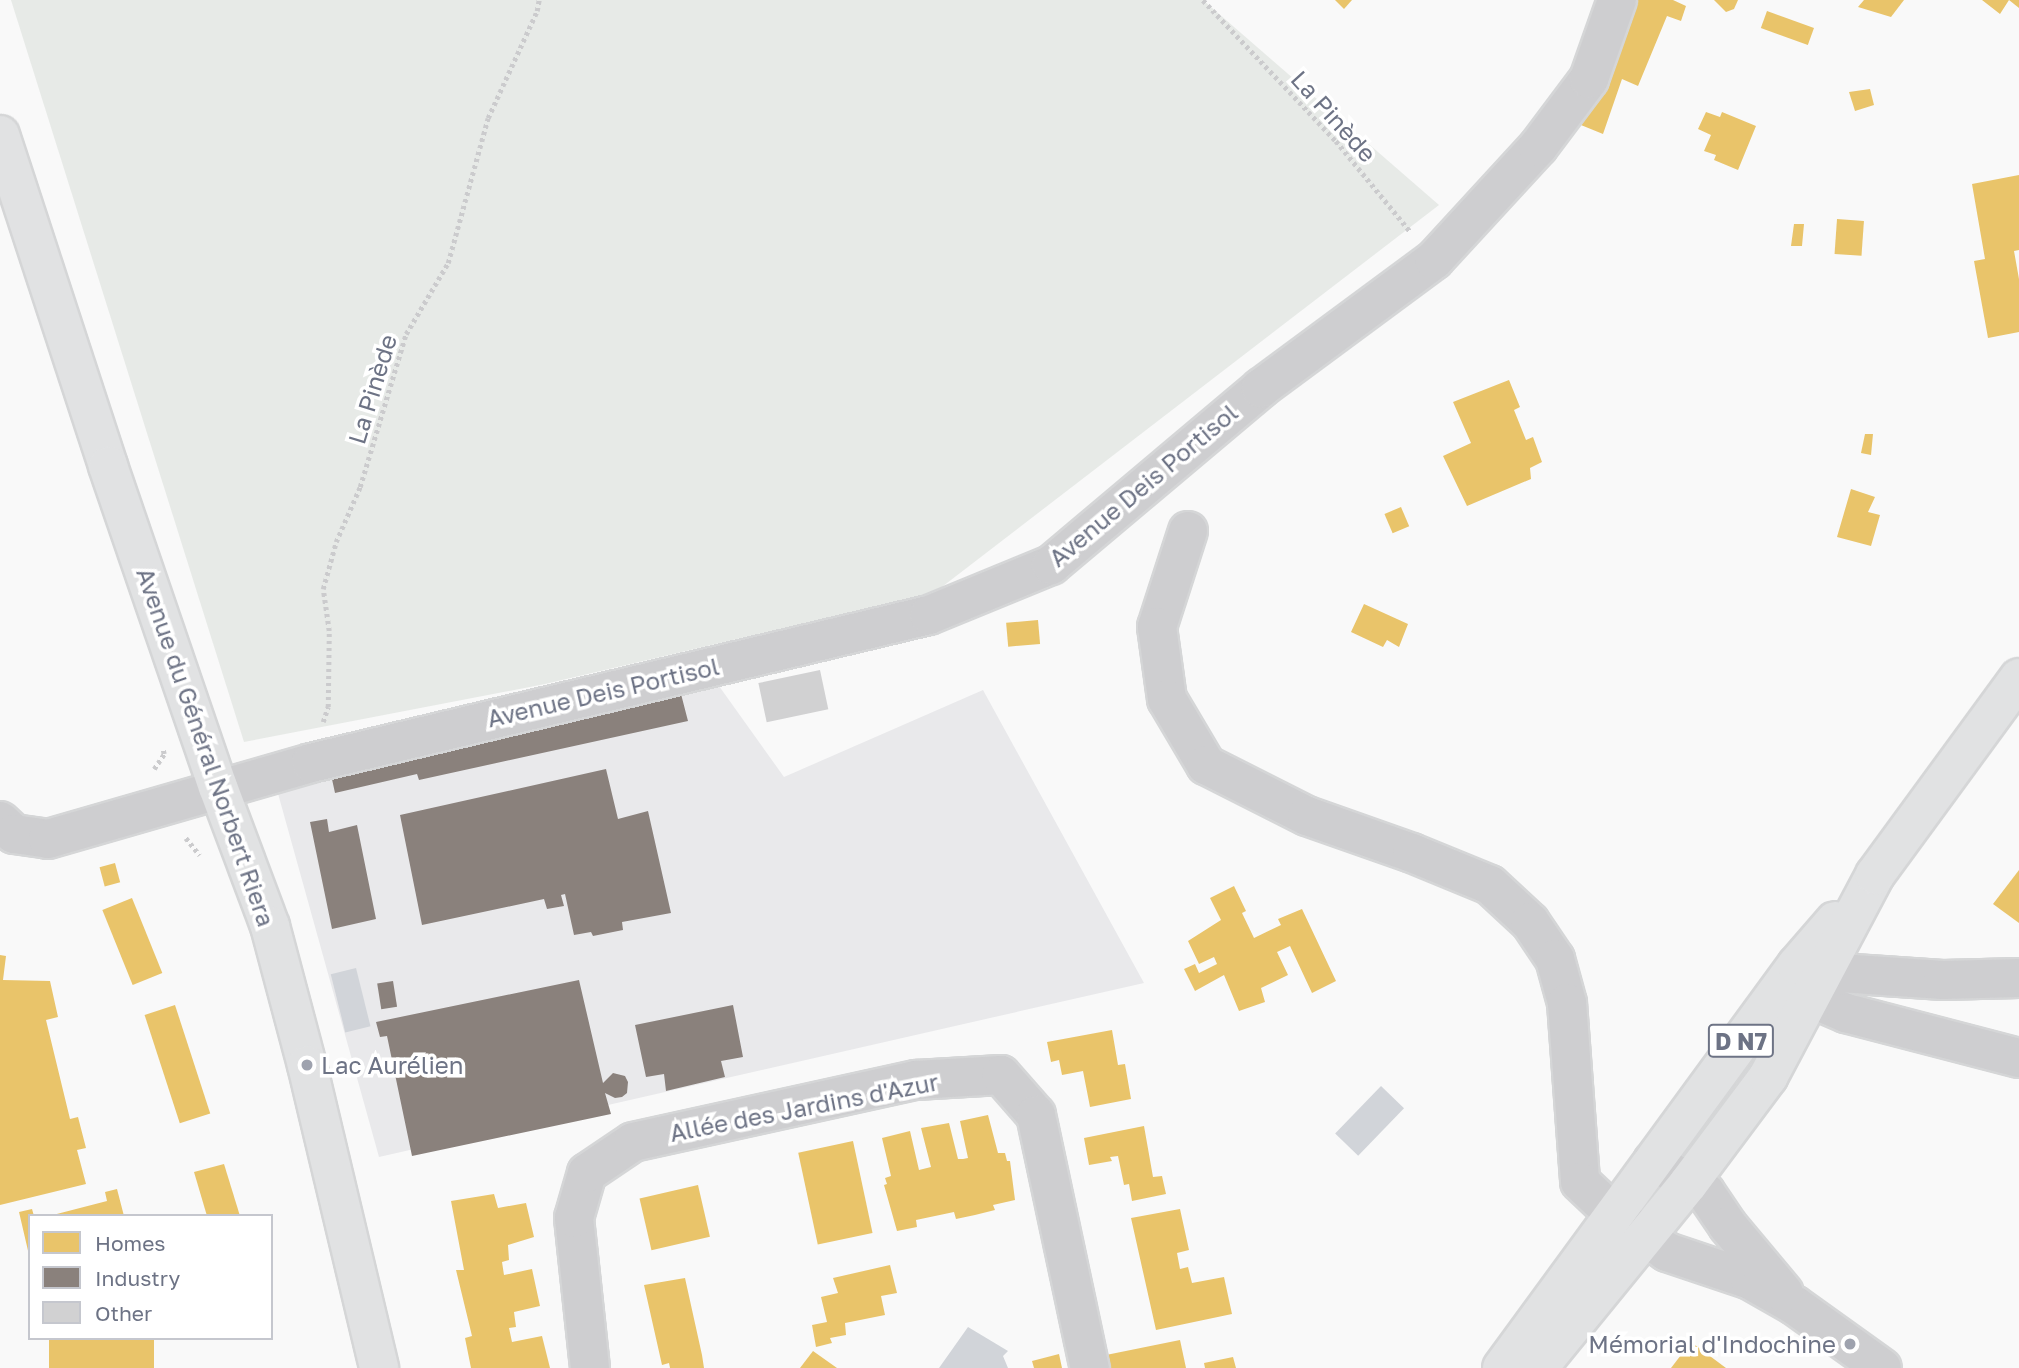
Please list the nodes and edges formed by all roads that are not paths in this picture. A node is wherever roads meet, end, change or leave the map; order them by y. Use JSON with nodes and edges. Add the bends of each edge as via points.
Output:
{"nodes":[{"id":1,"x":1617,"y":0,"type":"edge"},
{"id":2,"x":0,"y":135,"type":"edge"},
{"id":3,"x":1188,"y":531,"type":"dead end"},
{"id":4,"x":2019,"y":678,"type":"edge"},
{"id":5,"x":218,"y":787,"type":"junction"},
{"id":6,"x":7,"y":828,"type":"edge"},
{"id":7,"x":2019,"y":978,"type":"edge"},
{"id":8,"x":1804,"y":980,"type":"junction"},
{"id":9,"x":2019,"y":1058,"type":"edge"},
{"id":10,"x":1653,"y":1161,"type":"junction"},
{"id":11,"x":1688,"y":1184,"type":"junction"},
{"id":12,"x":1630,"y":1225,"type":"junction"},
{"id":13,"x":1794,"y":1305,"type":"junction"},
{"id":14,"x":379,"y":1368,"type":"edge"},
{"id":15,"x":590,"y":1368,"type":"edge"},
{"id":16,"x":1090,"y":1368,"type":"edge"},
{"id":17,"x":1502,"y":1368,"type":"edge"},
{"id":18,"x":1538,"y":1368,"type":"edge"},
{"id":19,"x":1882,"y":1368,"type":"edge"}],
"edges":[{"from":1,"to":5,"type":"street","name":"Avenue Deis Portisol","via":[[1589,79],[1538,147],[1434,260],[1261,388],[1051,565],[929,615]]},
{"from":2,"to":5,"type":"main road","name":"Avenue du Général Norbert Riera"},
{"from":3,"to":12,"type":"street","via":[[1157,627],[1167,699],[1206,765],[1307,816],[1490,885],[1530,922],[1555,959],[1567,1003],[1580,1182]]},
{"from":4,"to":8,"type":"main road","number":"D N7"},
{"from":5,"to":6,"type":"street","name":"Avenue Deis Portisol","via":[[48,839]]},
{"from":5,"to":14,"type":"main road","name":"Avenue du Général Norbert Riera","via":[[270,926]]},
{"from":7,"to":8,"type":"street"},
{"from":8,"to":9,"type":"street","via":[[1846,1013]]},
{"from":8,"to":10,"type":"main road","number":"D N7"},
{"from":8,"to":11,"type":"main road","via":[[1768,1077]]},
{"from":10,"to":11,"type":"street"},
{"from":10,"to":12,"type":"main road","number":"D N7"},
{"from":11,"to":12,"type":"main road"},
{"from":11,"to":13,"type":"street","via":[[1705,1192]]},
{"from":12,"to":13,"type":"street","via":[[1667,1252],[1750,1280]]},
{"from":12,"to":17,"type":"main road","number":"D N7"},
{"from":12,"to":18,"type":"main road"},
{"from":13,"to":19,"type":"street"},
{"from":15,"to":16,"type":"street","name":"Allée des Jardins d'Azur","via":[[573,1218],[587,1173],[633,1142],[916,1080],[1001,1075],[1036,1115]]}]}
